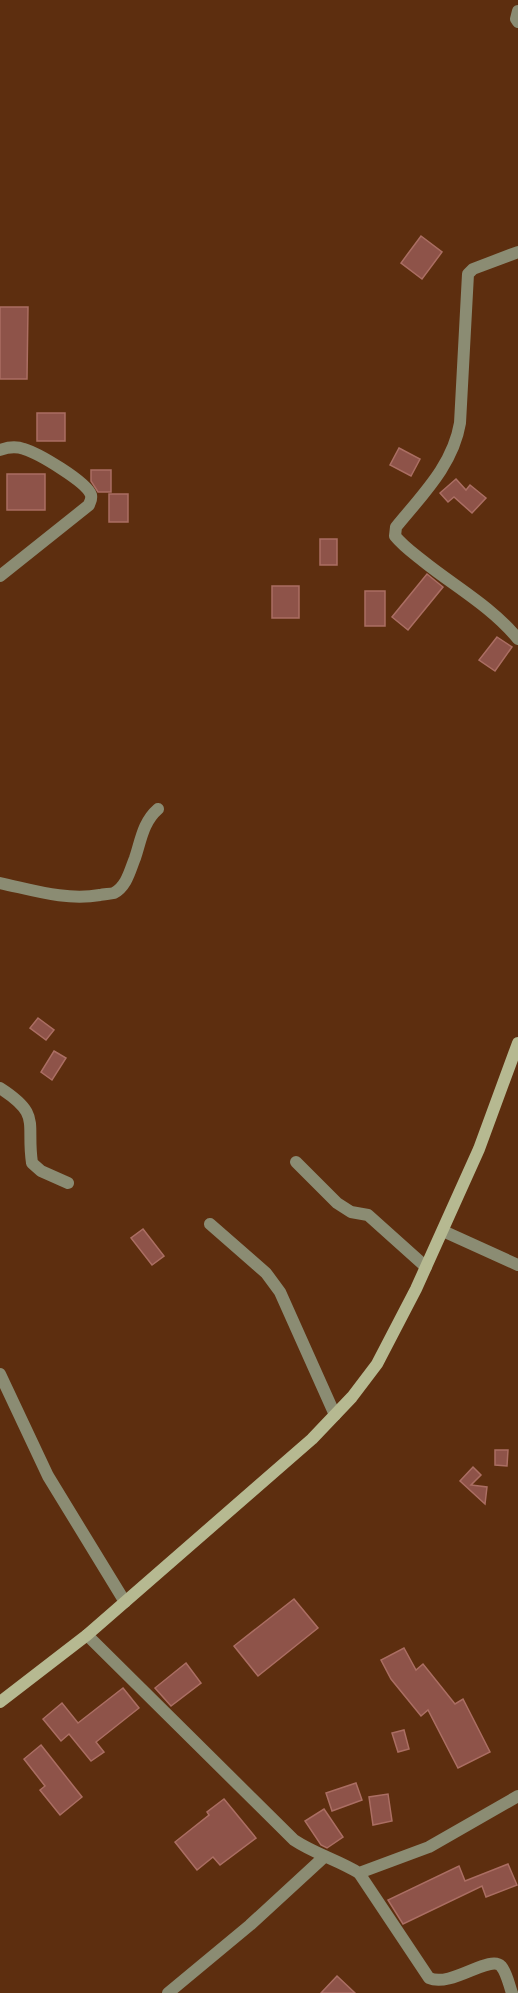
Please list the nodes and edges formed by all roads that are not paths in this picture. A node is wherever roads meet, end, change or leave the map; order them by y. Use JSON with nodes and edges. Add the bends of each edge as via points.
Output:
{"nodes":[{"id":1,"x":518,"y":11,"type":"edge"},
{"id":2,"x":518,"y":22,"type":"edge"},
{"id":3,"x":518,"y":252,"type":"edge"},
{"id":4,"x":0,"y":450,"type":"edge"},
{"id":5,"x":0,"y":576,"type":"edge"},
{"id":6,"x":518,"y":639,"type":"edge"},
{"id":7,"x":158,"y":809,"type":"dead end"},
{"id":8,"x":0,"y":883,"type":"edge"},
{"id":9,"x":518,"y":1043,"type":"edge"},
{"id":10,"x":0,"y":1088,"type":"edge"},
{"id":11,"x":296,"y":1162,"type":"dead end"},
{"id":12,"x":68,"y":1183,"type":"dead end"},
{"id":13,"x":210,"y":1224,"type":"dead end"},
{"id":14,"x":442,"y":1231,"type":"junction"},
{"id":15,"x":518,"y":1255,"type":"edge"},
{"id":16,"x":505,"y":1259,"type":"junction"},
{"id":17,"x":518,"y":1265,"type":"edge"},
{"id":18,"x":426,"y":1267,"type":"junction"},
{"id":19,"x":0,"y":1374,"type":"edge"},
{"id":20,"x":335,"y":1415,"type":"junction"},
{"id":21,"x":125,"y":1602,"type":"junction"},
{"id":22,"x":87,"y":1635,"type":"junction"},
{"id":23,"x":0,"y":1702,"type":"edge"},
{"id":24,"x":518,"y":1796,"type":"edge"},
{"id":25,"x":324,"y":1857,"type":"junction"},
{"id":26,"x":359,"y":1873,"type":"junction"},
{"id":27,"x":168,"y":1993,"type":"edge"},
{"id":28,"x":512,"y":1993,"type":"edge"}],
"edges":[{"from":1,"to":2,"type":"street"},
{"from":3,"to":6,"type":"street","via":[[468,274],[457,438],[449,458],[396,526],[394,536],[504,623]]},
{"from":4,"to":5,"type":"street","via":[[25,449],[47,459],[81,483],[91,498],[89,505]]},
{"from":7,"to":8,"type":"street","via":[[144,829],[126,881],[114,893],[61,896]]},
{"from":9,"to":14,"type":"main road","via":[[479,1149]]},
{"from":10,"to":12,"type":"street","via":[[21,1103],[29,1116],[32,1164]]},
{"from":11,"to":18,"type":"street","via":[[337,1203],[351,1212],[368,1215]]},
{"from":13,"to":20,"type":"street","via":[[266,1273],[280,1292]]},
{"from":14,"to":16,"type":"street"},
{"from":14,"to":18,"type":"main road"},
{"from":15,"to":16,"type":"street"},
{"from":16,"to":17,"type":"street"},
{"from":18,"to":20,"type":"main road","via":[[377,1364]]},
{"from":19,"to":21,"type":"street","via":[[48,1476]]},
{"from":20,"to":21,"type":"main road"},
{"from":21,"to":22,"type":"main road"},
{"from":22,"to":23,"type":"main road"},
{"from":22,"to":25,"type":"street","via":[[294,1840]]},
{"from":24,"to":26,"type":"street","via":[[429,1847]]},
{"from":25,"to":26,"type":"street"},
{"from":25,"to":27,"type":"street"},
{"from":26,"to":28,"type":"street","via":[[429,1978],[454,1978],[489,1962],[497,1963]]}]}
